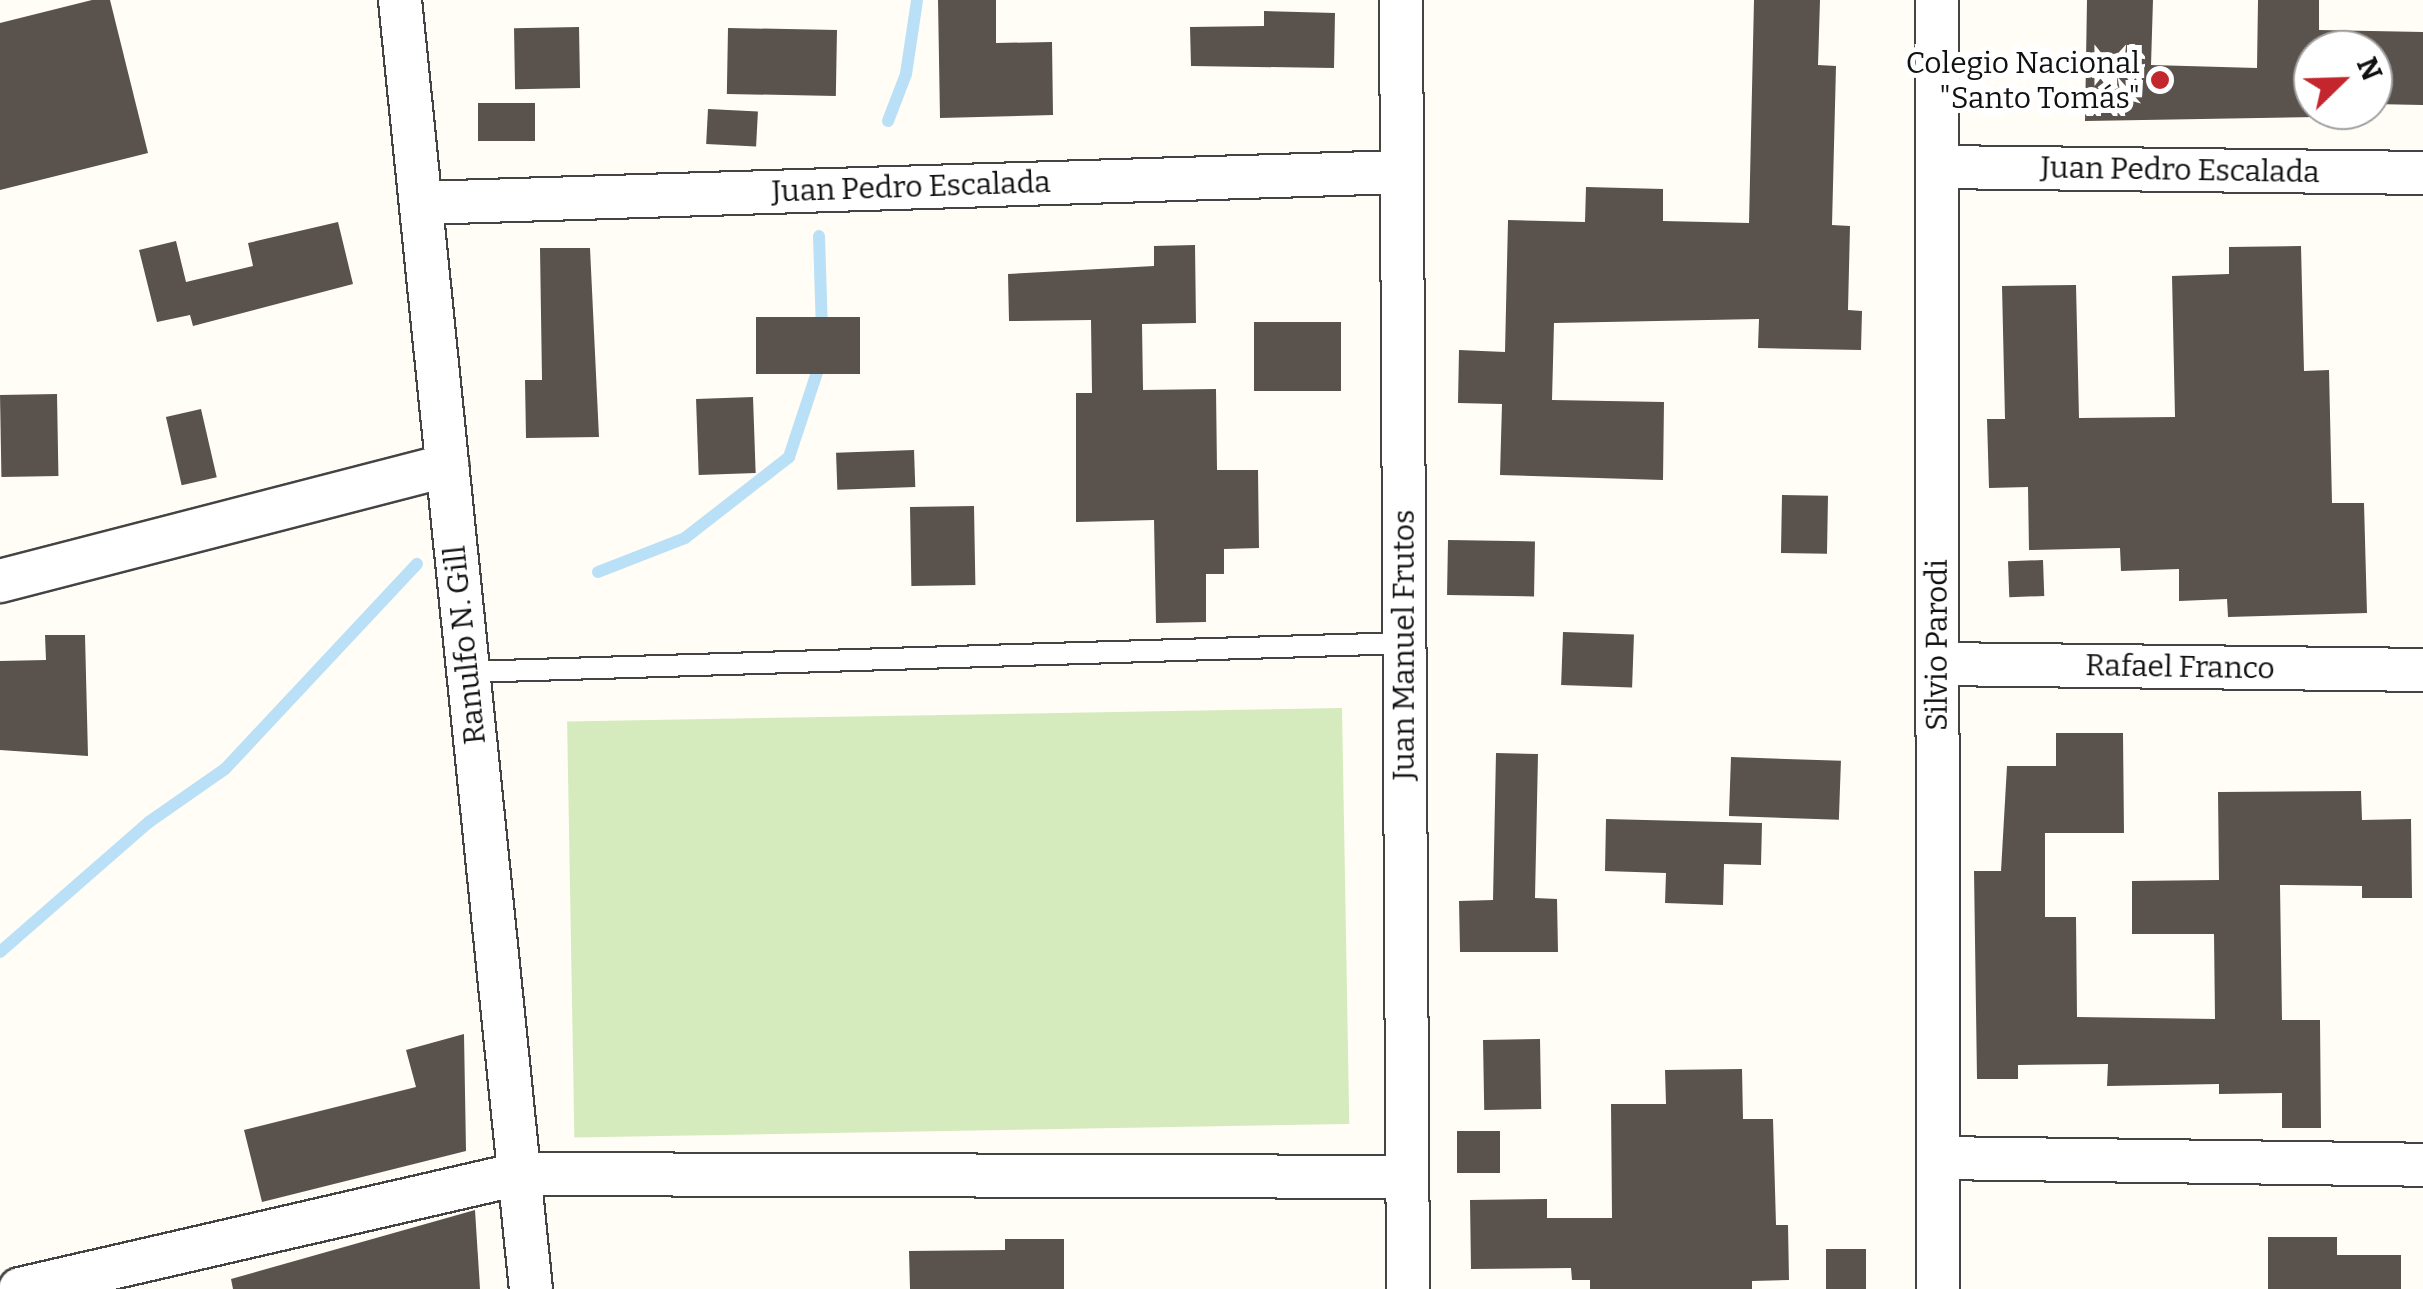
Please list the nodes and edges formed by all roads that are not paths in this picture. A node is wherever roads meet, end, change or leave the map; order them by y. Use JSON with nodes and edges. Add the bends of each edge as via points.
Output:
{"nodes":[{"id":1,"x":400,"y":0,"type":"edge"},
{"id":2,"x":1401,"y":0,"type":"edge"},
{"id":3,"x":1937,"y":0,"type":"edge"},
{"id":4,"x":1937,"y":168,"type":"junction"},
{"id":5,"x":1402,"y":172,"type":"junction"},
{"id":6,"x":2423,"y":173,"type":"edge"},
{"id":7,"x":420,"y":202,"type":"junction"},
{"id":8,"x":447,"y":465,"type":"junction"},
{"id":9,"x":0,"y":581,"type":"edge"},
{"id":10,"x":1404,"y":643,"type":"junction"},
{"id":11,"x":1938,"y":664,"type":"junction"},
{"id":12,"x":2423,"y":670,"type":"edge"},
{"id":13,"x":468,"y":672,"type":"junction"},
{"id":14,"x":1938,"y":1158,"type":"junction"},
{"id":15,"x":2423,"y":1164,"type":"edge"},
{"id":16,"x":519,"y":1174,"type":"junction"},
{"id":17,"x":1407,"y":1177,"type":"junction"},
{"id":18,"x":20,"y":1289,"type":"edge"},
{"id":19,"x":530,"y":1289,"type":"edge"},
{"id":20,"x":1408,"y":1289,"type":"edge"},
{"id":21,"x":1938,"y":1289,"type":"edge"}],
"edges":[{"from":1,"to":7,"type":"street","name":"Ranulfo N. Gill"},
{"from":2,"to":5,"type":"street","name":"Juan Manuel Frutos"},
{"from":3,"to":4,"type":"street","name":"Silvio Parodi"},
{"from":4,"to":6,"type":"street","name":"Juan Pedro Escalada"},
{"from":4,"to":11,"type":"street","name":"Silvio Parodi"},
{"from":5,"to":7,"type":"street","name":"Juan Pedro Escalada"},
{"from":5,"to":10,"type":"street","name":"Juan Manuel Frutos"},
{"from":7,"to":8,"type":"street","name":"Ranulfo N. Gill"},
{"from":8,"to":9,"type":"street"},
{"from":8,"to":13,"type":"street","name":"Ranulfo N. Gill"},
{"from":10,"to":13,"type":"lane"},
{"from":10,"to":17,"type":"street","name":"Juan Manuel Frutos"},
{"from":11,"to":12,"type":"street","name":"Rafael Franco"},
{"from":11,"to":14,"type":"street","name":"Silvio Parodi"},
{"from":13,"to":16,"type":"street","name":"Ranulfo N. Gill"},
{"from":14,"to":15,"type":"street"},
{"from":14,"to":21,"type":"street","name":"Silvio Parodi"},
{"from":16,"to":17,"type":"street"},
{"from":16,"to":18,"type":"street"},
{"from":16,"to":19,"type":"street","name":"Ranulfo N. Gill"},
{"from":17,"to":20,"type":"street","name":"Juan Manuel Frutos"}]}
